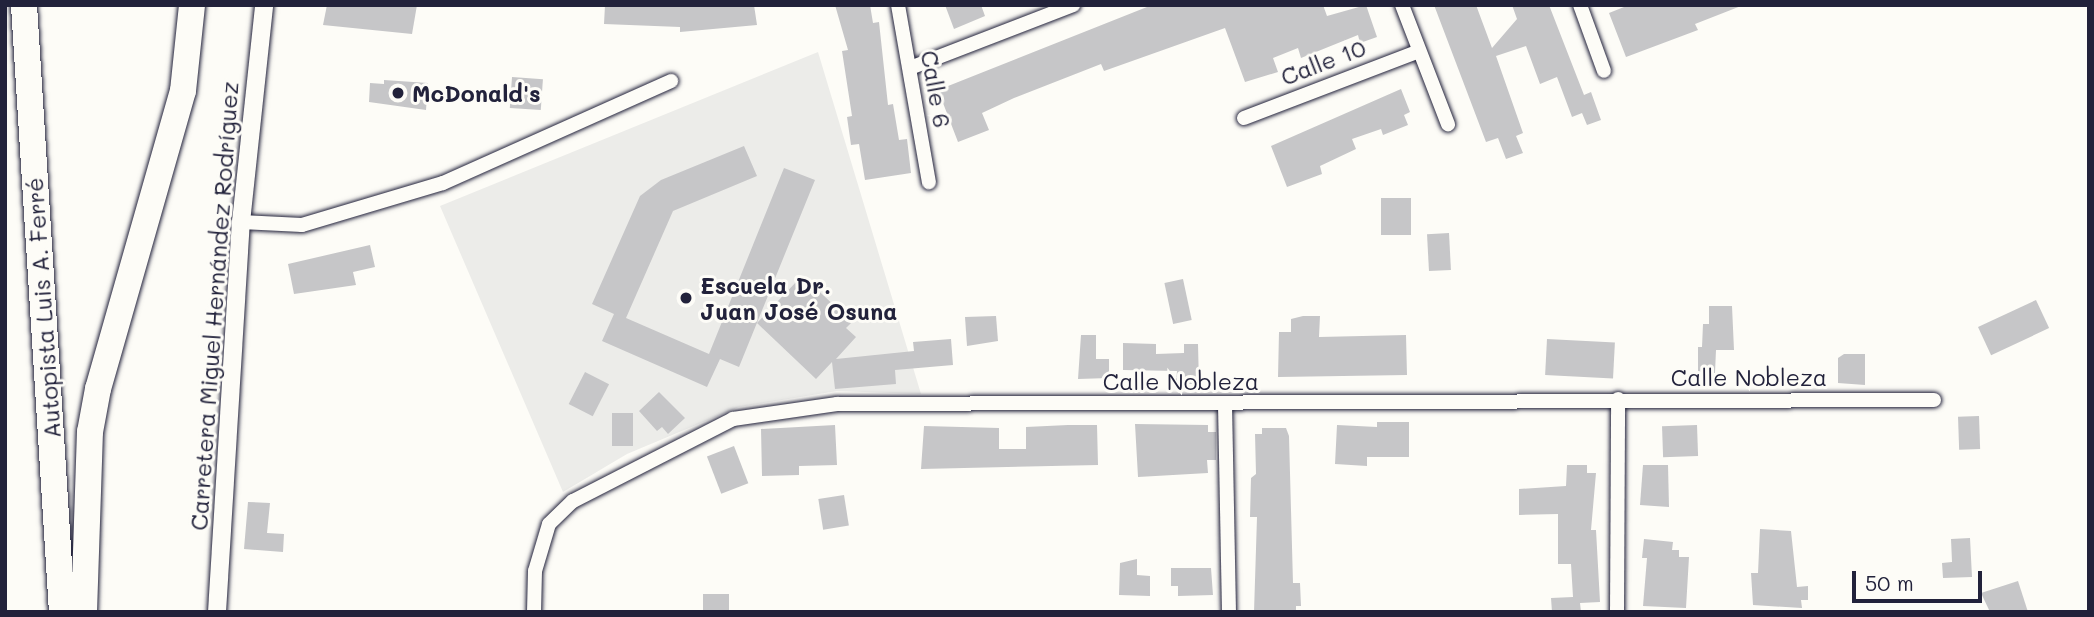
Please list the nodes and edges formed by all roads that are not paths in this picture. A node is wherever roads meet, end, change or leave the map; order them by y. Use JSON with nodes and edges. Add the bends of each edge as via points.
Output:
{"nodes":[{"id":1,"x":24,"y":5,"type":"edge"},
{"id":2,"x":192,"y":5,"type":"edge"},
{"id":3,"x":264,"y":5,"type":"edge"},
{"id":4,"x":898,"y":5,"type":"edge"},
{"id":5,"x":1073,"y":5,"type":"edge"},
{"id":6,"x":1402,"y":5,"type":"edge"},
{"id":7,"x":1580,"y":5,"type":"edge"},
{"id":8,"x":1419,"y":51,"type":"junction"},
{"id":9,"x":910,"y":68,"type":"junction"},
{"id":10,"x":1604,"y":71,"type":"dead end"},
{"id":11,"x":671,"y":81,"type":"dead end"},
{"id":12,"x":1244,"y":118,"type":"dead end"},
{"id":13,"x":1448,"y":124,"type":"dead end"},
{"id":14,"x":929,"y":182,"type":"dead end"},
{"id":15,"x":241,"y":222,"type":"junction"},
{"id":16,"x":1619,"y":399,"type":"junction"},
{"id":17,"x":1934,"y":400,"type":"dead end"},
{"id":18,"x":1225,"y":404,"type":"junction"},
{"id":19,"x":62,"y":612,"type":"edge"},
{"id":20,"x":84,"y":612,"type":"edge"},
{"id":21,"x":217,"y":612,"type":"edge"},
{"id":22,"x":534,"y":612,"type":"edge"},
{"id":23,"x":1229,"y":612,"type":"edge"},
{"id":24,"x":1617,"y":612,"type":"edge"}],
"edges":[{"from":1,"to":19,"type":"highway","name":"Autopista Luis A. Ferré"},
{"from":2,"to":20,"type":"highway","via":[[183,91],[98,388],[90,432]]},
{"from":3,"to":15,"type":"street","name":"Carretera Miguel Hernández Rodríguez"},
{"from":4,"to":9,"type":"street","name":"Calle 6"},
{"from":5,"to":9,"type":"street"},
{"from":6,"to":8,"type":"street"},
{"from":7,"to":10,"type":"street"},
{"from":8,"to":12,"type":"street","name":"Calle 10"},
{"from":8,"to":13,"type":"street"},
{"from":9,"to":14,"type":"street","name":"Calle 6"},
{"from":11,"to":15,"type":"street","via":[[443,183],[302,225]]},
{"from":15,"to":21,"type":"street","name":"Carretera Miguel Hernández Rodríguez"},
{"from":16,"to":17,"type":"street","name":"Calle Nobleza"},
{"from":16,"to":18,"type":"street","name":"Calle Nobleza"},
{"from":16,"to":24,"type":"street"},
{"from":18,"to":22,"type":"street","name":"Calle Nobleza","via":[[837,404],[733,419],[573,501],[549,524],[535,571]]},
{"from":18,"to":23,"type":"street"}]}
